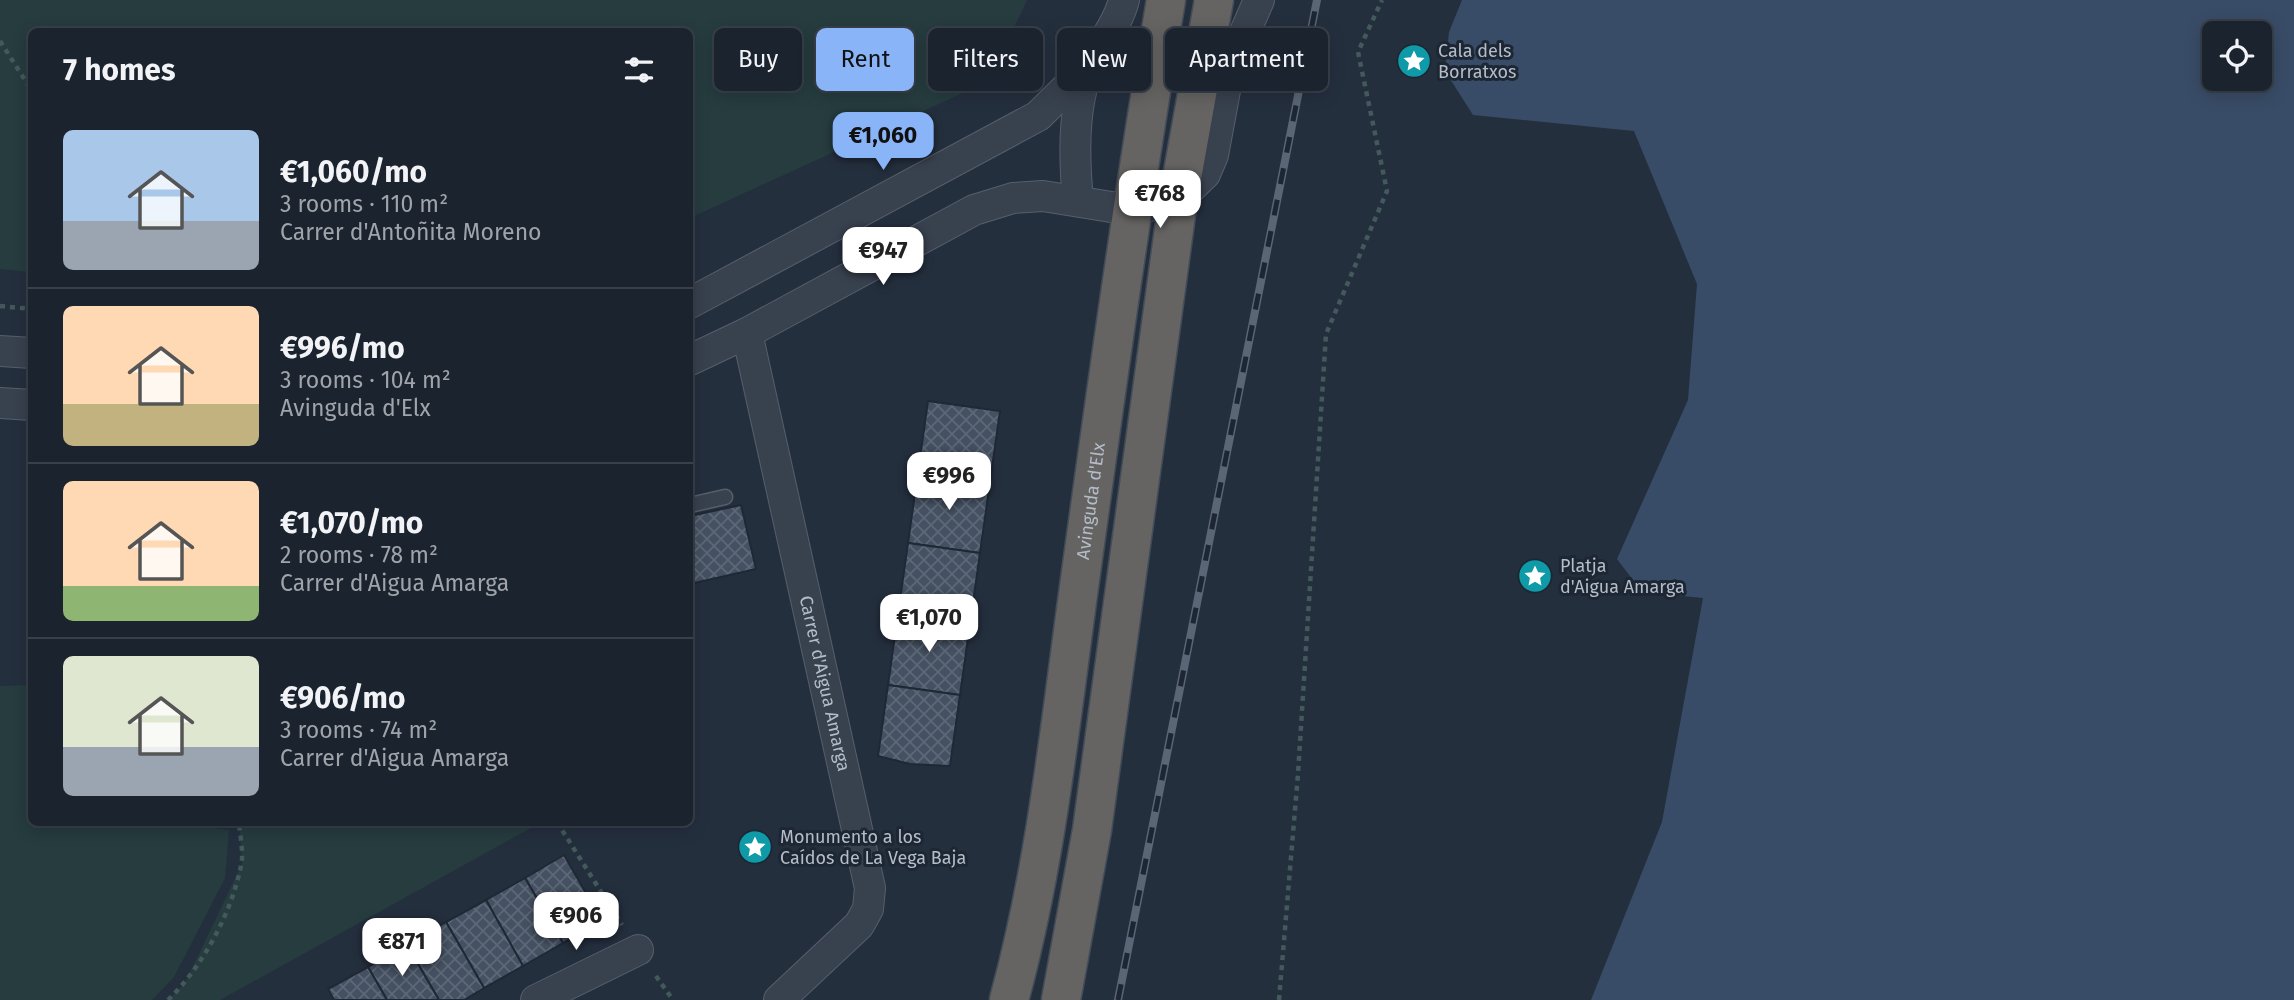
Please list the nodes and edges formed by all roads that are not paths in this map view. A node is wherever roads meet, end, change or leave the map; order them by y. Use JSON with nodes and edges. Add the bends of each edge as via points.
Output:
{"nodes":[{"id":1,"x":1124,"y":0,"type":"edge"},
{"id":2,"x":1166,"y":0,"type":"edge"},
{"id":3,"x":1214,"y":0,"type":"edge"},
{"id":4,"x":1259,"y":0,"type":"edge"},
{"id":5,"x":1113,"y":28,"type":"edge"},
{"id":6,"x":1063,"y":91,"type":"edge"},
{"id":7,"x":1084,"y":91,"type":"edge"},
{"id":8,"x":1078,"y":200,"type":"junction"},
{"id":9,"x":1178,"y":200,"type":"junction"},
{"id":10,"x":1130,"y":211,"type":"junction"},
{"id":11,"x":693,"y":301,"type":"edge"},
{"id":12,"x":747,"y":333,"type":"junction"},
{"id":13,"x":0,"y":351,"type":"edge"},
{"id":14,"x":28,"y":354,"type":"edge"},
{"id":15,"x":693,"y":359,"type":"edge"},
{"id":16,"x":0,"y":403,"type":"edge"},
{"id":17,"x":28,"y":405,"type":"edge"},
{"id":18,"x":725,"y":497,"type":"dead end"},
{"id":19,"x":693,"y":504,"type":"edge"},
{"id":20,"x":1068,"y":952,"type":"junction"},
{"id":21,"x":536,"y":1000,"type":"edge"},
{"id":22,"x":569,"y":1000,"type":"edge"},
{"id":23,"x":779,"y":1000,"type":"edge"},
{"id":24,"x":1009,"y":1000,"type":"edge"},
{"id":25,"x":1051,"y":1000,"type":"edge"},
{"id":26,"x":1061,"y":1000,"type":"edge"}],
"edges":[{"from":1,"to":5,"type":"street"},
{"from":2,"to":10,"type":"highway","name":"Avinguda d'Elx"},
{"from":3,"to":9,"type":"highway"},
{"from":4,"to":9,"type":"street","via":[[1229,69],[1213,155],[1205,174]]},
{"from":6,"to":11,"type":"street","via":[[1038,116]]},
{"from":7,"to":8,"type":"street","via":[[1075,162]]},
{"from":8,"to":10,"type":"street"},
{"from":8,"to":12,"type":"street","via":[[1013,198],[974,210]]},
{"from":9,"to":10,"type":"street"},
{"from":9,"to":20,"type":"highway","via":[[1092,830]]},
{"from":10,"to":24,"type":"highway","name":"Avinguda d'Elx","via":[[1046,825]]},
{"from":12,"to":15,"type":"street"},
{"from":12,"to":23,"type":"street","name":"Carrer d'Aigua Amarga","via":[[870,888],[868,909],[859,925]]},
{"from":13,"to":14,"type":"street"},
{"from":16,"to":17,"type":"street"},
{"from":18,"to":19,"type":"lane"},
{"from":20,"to":25,"type":"highway"},
{"from":20,"to":26,"type":"highway"},
{"from":21,"to":22,"type":"street","via":[[638,950]]}]}
